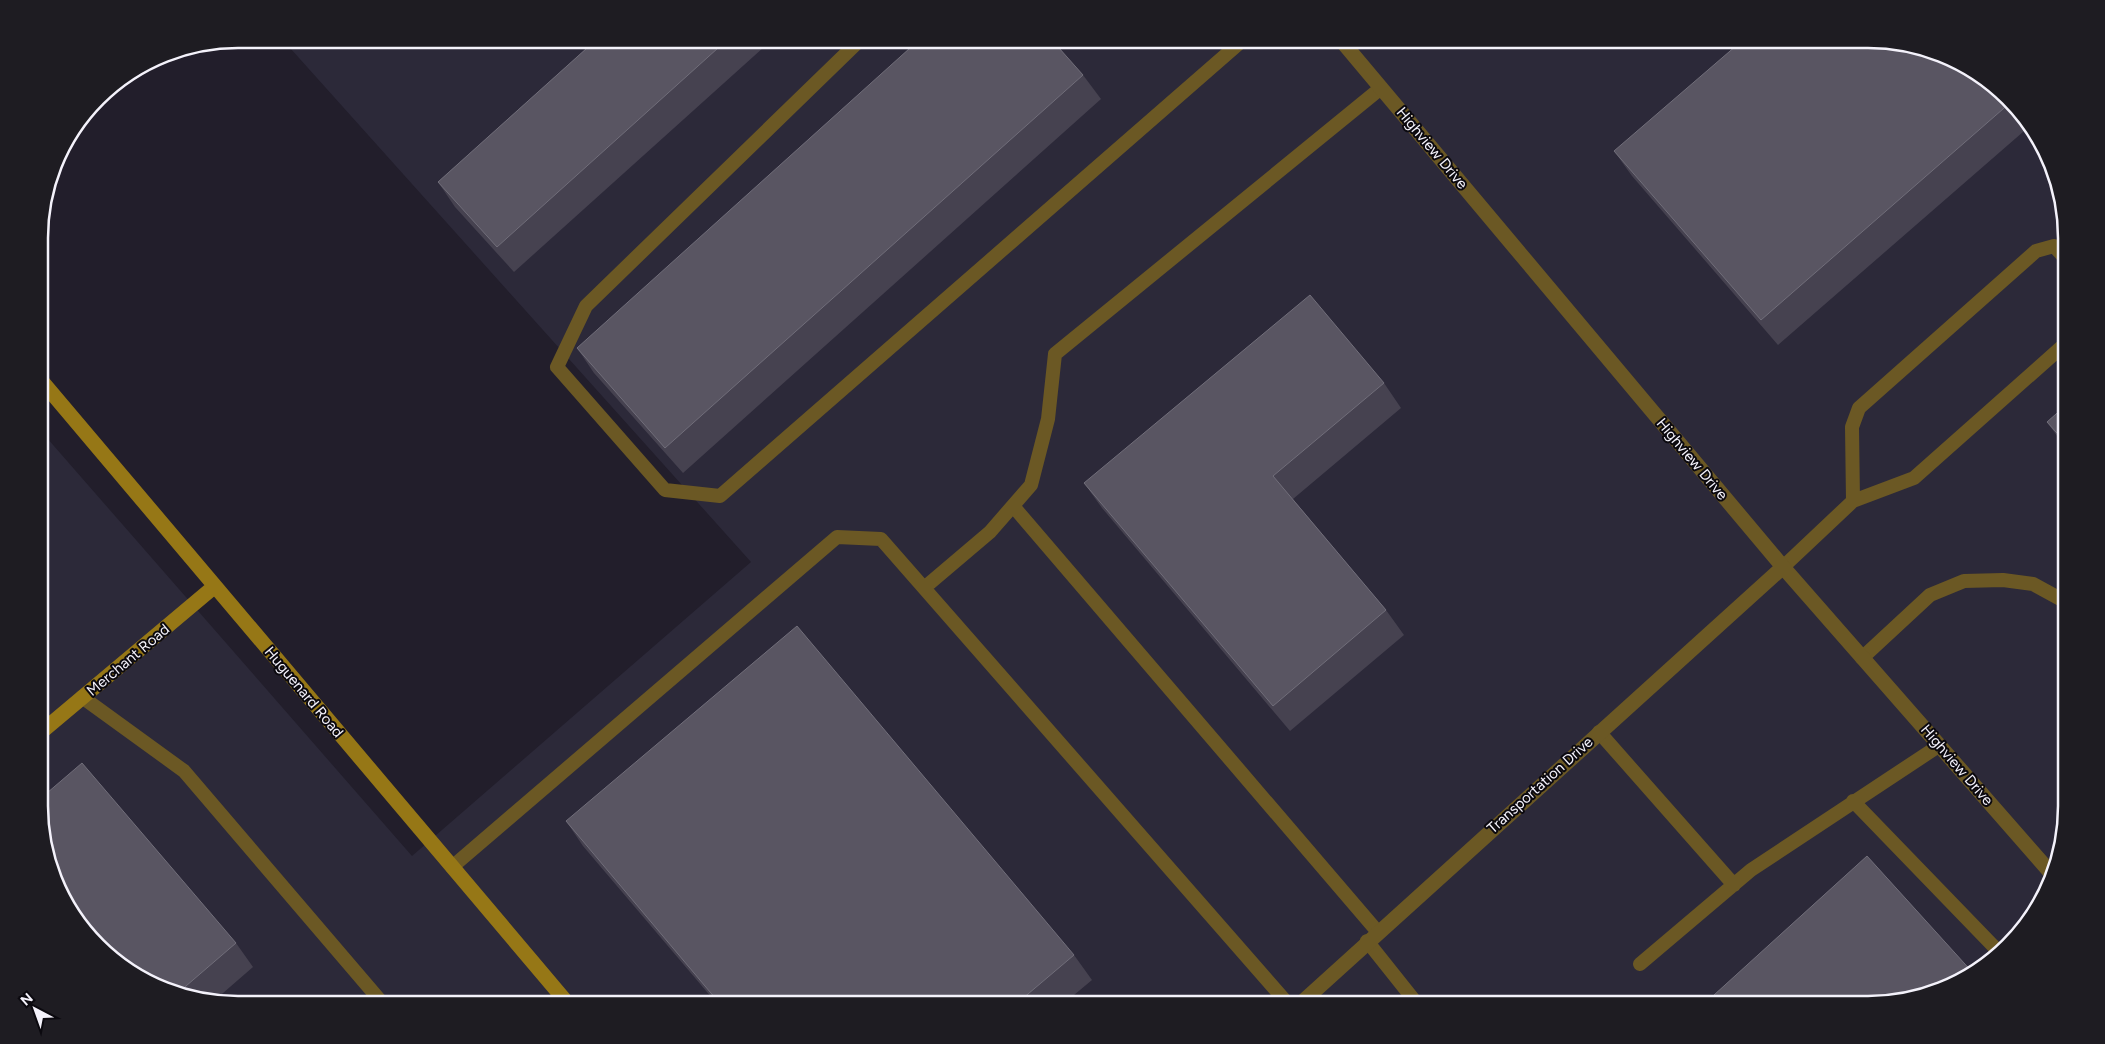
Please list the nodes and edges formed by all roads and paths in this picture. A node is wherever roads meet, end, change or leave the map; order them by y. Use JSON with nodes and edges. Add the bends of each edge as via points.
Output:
{"nodes":[{"id":1,"x":852,"y":48,"type":"edge"},
{"id":2,"x":1234,"y":48,"type":"edge"},
{"id":3,"x":1348,"y":48,"type":"edge"},
{"id":4,"x":1381,"y":88,"type":"junction"},
{"id":5,"x":2058,"y":250,"type":"edge"},
{"id":6,"x":2058,"y":350,"type":"edge"},
{"id":7,"x":48,"y":388,"type":"edge"},
{"id":8,"x":1853,"y":501,"type":"junction"},
{"id":9,"x":1013,"y":506,"type":"junction"},
{"id":10,"x":1782,"y":566,"type":"junction"},
{"id":11,"x":215,"y":586,"type":"junction"},
{"id":12,"x":924,"y":588,"type":"junction"},
{"id":13,"x":2058,"y":598,"type":"edge"},
{"id":14,"x":1862,"y":658,"type":"junction"},
{"id":15,"x":82,"y":697,"type":"junction"},
{"id":16,"x":48,"y":726,"type":"edge"},
{"id":17,"x":1599,"y":732,"type":"junction"},
{"id":18,"x":1940,"y":745,"type":"junction"},
{"id":19,"x":1853,"y":801,"type":"junction"},
{"id":20,"x":452,"y":867,"type":"junction"},
{"id":21,"x":2047,"y":868,"type":"edge"},
{"id":22,"x":1734,"y":885,"type":"junction"},
{"id":23,"x":1372,"y":936,"type":"junction"},
{"id":24,"x":1995,"y":948,"type":"edge"},
{"id":25,"x":1640,"y":964,"type":"dead end"},
{"id":26,"x":376,"y":996,"type":"edge"},
{"id":27,"x":561,"y":996,"type":"edge"},
{"id":28,"x":1281,"y":996,"type":"edge"},
{"id":29,"x":1309,"y":996,"type":"edge"},
{"id":30,"x":1412,"y":996,"type":"edge"}],
"edges":[{"from":1,"to":2,"type":"lane","via":[[586,306],[556,367],[665,490],[720,496]]},
{"from":3,"to":4,"type":"street","name":"Highview Drive"},
{"from":4,"to":9,"type":"lane","via":[[1055,354],[1048,419],[1031,486]]},
{"from":4,"to":10,"type":"street","name":"Highview Drive"},
{"from":5,"to":8,"type":"lane","via":[[2054,246],[2036,251],[1859,408],[1852,427]]},
{"from":6,"to":8,"type":"lane","via":[[1914,478]]},
{"from":7,"to":11,"type":"main road","name":"Huguenard Road"},
{"from":8,"to":10,"type":"lane"},
{"from":9,"to":12,"type":"lane","via":[[990,532]]},
{"from":9,"to":23,"type":"lane"},
{"from":10,"to":14,"type":"street","name":"Highview Drive"},
{"from":10,"to":17,"type":"street","name":"Transportation Drive"},
{"from":11,"to":15,"type":"main road","name":"Merchant Road"},
{"from":11,"to":20,"type":"main road","name":"Huguenard Road"},
{"from":12,"to":20,"type":"lane","via":[[881,539],[837,537]]},
{"from":12,"to":28,"type":"lane"},
{"from":13,"to":14,"type":"lane","via":[[2033,584],[2003,580],[1964,581],[1930,595]]},
{"from":14,"to":18,"type":"street","name":"Highview Drive"},
{"from":15,"to":16,"type":"main road","name":"Merchant Road"},
{"from":15,"to":26,"type":"lane","via":[[184,771]]},
{"from":17,"to":22,"type":"lane"},
{"from":17,"to":23,"type":"street","name":"Transportation Drive"},
{"from":18,"to":19,"type":"lane"},
{"from":18,"to":21,"type":"street","name":"Highview Drive"},
{"from":19,"to":22,"type":"lane"},
{"from":19,"to":24,"type":"lane"},
{"from":20,"to":27,"type":"main road","name":"Huguenard Road"},
{"from":22,"to":25,"type":"lane"},
{"from":23,"to":29,"type":"street","name":"Transportation Drive"},
{"from":23,"to":30,"type":"lane"}]}
